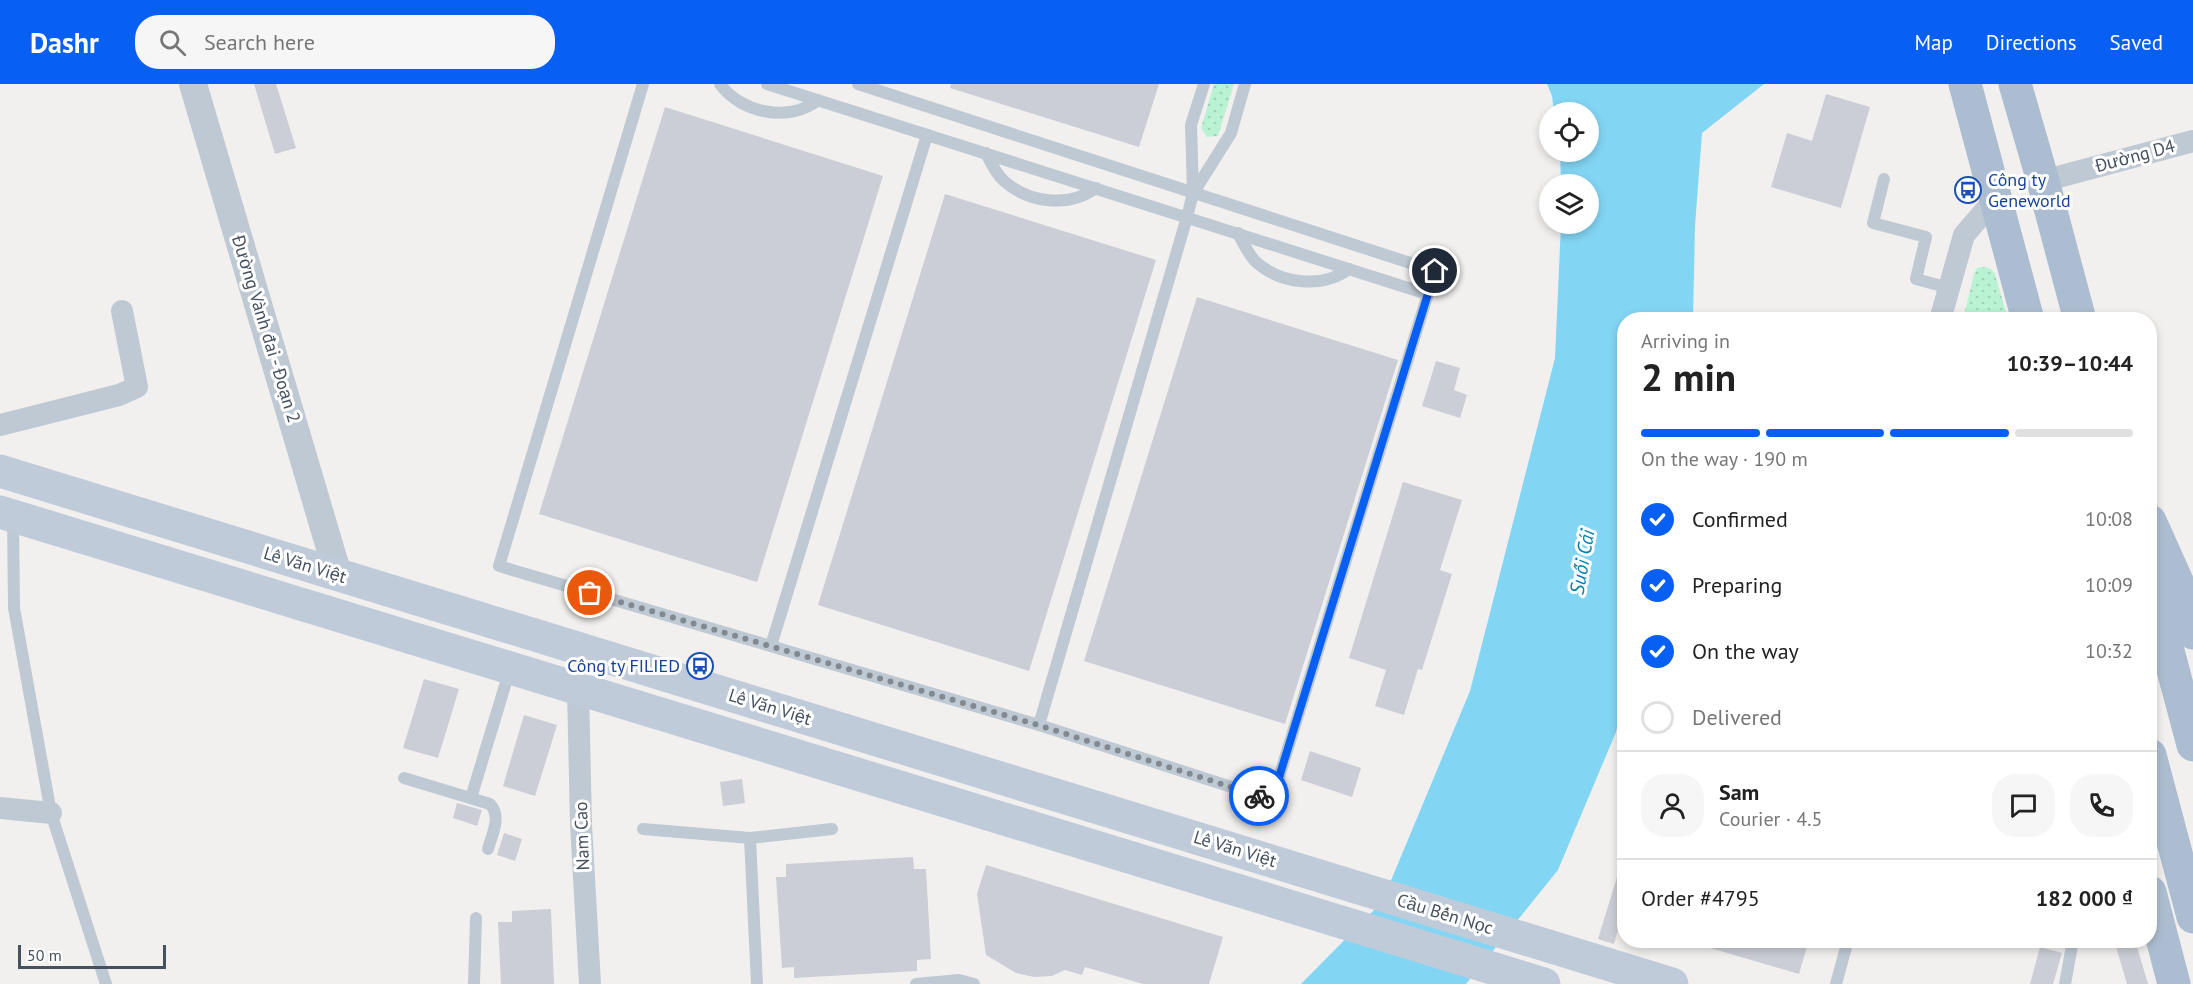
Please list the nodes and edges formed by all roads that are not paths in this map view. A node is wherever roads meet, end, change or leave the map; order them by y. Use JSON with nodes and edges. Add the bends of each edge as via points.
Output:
{"nodes":[{"id":1,"x":193,"y":84,"type":"edge"},
{"id":2,"x":643,"y":84,"type":"edge"},
{"id":3,"x":720,"y":84,"type":"edge"},
{"id":4,"x":767,"y":84,"type":"edge"},
{"id":5,"x":858,"y":84,"type":"edge"},
{"id":6,"x":1204,"y":84,"type":"edge"},
{"id":7,"x":1245,"y":84,"type":"edge"},
{"id":8,"x":1965,"y":84,"type":"edge"},
{"id":9,"x":2015,"y":84,"type":"edge"},
{"id":10,"x":818,"y":100,"type":"junction"},
{"id":11,"x":927,"y":135,"type":"junction"},
{"id":12,"x":2193,"y":141,"type":"edge"},
{"id":13,"x":986,"y":153,"type":"junction"},
{"id":14,"x":1884,"y":179,"type":"dead end"},
{"id":15,"x":2043,"y":181,"type":"junction"},
{"id":16,"x":1096,"y":188,"type":"junction"},
{"id":17,"x":1193,"y":192,"type":"junction"},
{"id":18,"x":1997,"y":197,"type":"junction"},
{"id":19,"x":1187,"y":217,"type":"junction"},
{"id":20,"x":1238,"y":234,"type":"junction"},
{"id":21,"x":1349,"y":269,"type":"junction"},
{"id":22,"x":1949,"y":288,"type":"junction"},
{"id":23,"x":1427,"y":294,"type":"junction"},
{"id":24,"x":122,"y":312,"type":"dead end"},
{"id":25,"x":1942,"y":312,"type":"edge"},
{"id":26,"x":2026,"y":312,"type":"edge"},
{"id":27,"x":2078,"y":312,"type":"edge"},
{"id":28,"x":0,"y":425,"type":"edge"},
{"id":29,"x":0,"y":471,"type":"edge"},
{"id":30,"x":7,"y":514,"type":"edge"},
{"id":31,"x":2157,"y":537,"type":"edge"},
{"id":32,"x":338,"y":575,"type":"junction"},
{"id":33,"x":2157,"y":609,"type":"edge"},
{"id":34,"x":2193,"y":633,"type":"edge"},
{"id":35,"x":573,"y":646,"type":"junction"},
{"id":36,"x":771,"y":646,"type":"junction"},
{"id":37,"x":510,"y":668,"type":"junction"},
{"id":38,"x":578,"y":689,"type":"junction"},
{"id":39,"x":1038,"y":725,"type":"junction"},
{"id":40,"x":2193,"y":745,"type":"edge"},
{"id":41,"x":404,"y":778,"type":"dead end"},
{"id":42,"x":2157,"y":781,"type":"edge"},
{"id":43,"x":471,"y":798,"type":"junction"},
{"id":44,"x":0,"y":808,"type":"edge"},
{"id":45,"x":51,"y":813,"type":"junction"},
{"id":46,"x":643,"y":829,"type":"dead end"},
{"id":47,"x":832,"y":829,"type":"dead end"},
{"id":48,"x":750,"y":838,"type":"junction"},
{"id":49,"x":488,"y":849,"type":"dead end"},
{"id":50,"x":1333,"y":879,"type":"joint"},
{"id":51,"x":2193,"y":917,"type":"edge"},
{"id":52,"x":476,"y":918,"type":"dead end"},
{"id":53,"x":2157,"y":919,"type":"edge"},
{"id":54,"x":1846,"y":948,"type":"edge"},
{"id":55,"x":2072,"y":948,"type":"edge"},
{"id":56,"x":106,"y":984,"type":"edge"},
{"id":57,"x":474,"y":984,"type":"edge"},
{"id":58,"x":590,"y":984,"type":"edge"},
{"id":59,"x":757,"y":984,"type":"edge"},
{"id":60,"x":916,"y":984,"type":"edge"},
{"id":61,"x":974,"y":984,"type":"edge"},
{"id":62,"x":1544,"y":984,"type":"edge"},
{"id":63,"x":1672,"y":984,"type":"edge"},
{"id":64,"x":1836,"y":984,"type":"edge"},
{"id":65,"x":2065,"y":984,"type":"edge"},
{"id":66,"x":2174,"y":984,"type":"edge"}],
"edges":[{"from":1,"to":32,"type":"street","name":"Đường Vành đai - Đoạn 2"},
{"from":2,"to":36,"type":"lane","via":[[500,566]]},
{"from":3,"to":10,"type":"lane","via":[[740,102],[772,112],[795,112]]},
{"from":4,"to":10,"type":"lane"},
{"from":5,"to":17,"type":"lane"},
{"from":6,"to":17,"type":"lane","via":[[1191,125]]},
{"from":7,"to":17,"type":"lane","via":[[1231,133]]},
{"from":8,"to":18,"type":"main road"},
{"from":9,"to":15,"type":"main road"},
{"from":10,"to":11,"type":"lane"},
{"from":11,"to":13,"type":"lane"},
{"from":11,"to":36,"type":"lane"},
{"from":12,"to":15,"type":"street","name":"Đường D4"},
{"from":13,"to":16,"type":"lane"},
{"from":13,"to":16,"type":"lane","via":[[1003,180],[1031,196],[1049,201],[1072,200]]},
{"from":14,"to":22,"type":"lane","via":[[1873,224],[1926,237],[1916,279]]},
{"from":15,"to":27,"type":"main road"},
{"from":16,"to":19,"type":"lane"},
{"from":17,"to":19,"type":"lane"},
{"from":17,"to":23,"type":"lane","via":[[1435,271]]},
{"from":18,"to":22,"type":"street","via":[[1964,235]]},
{"from":18,"to":26,"type":"main road"},
{"from":19,"to":20,"type":"lane"},
{"from":19,"to":39,"type":"lane"},
{"from":20,"to":21,"type":"lane"},
{"from":20,"to":21,"type":"lane","via":[[1256,261],[1284,278],[1325,281]]},
{"from":21,"to":23,"type":"lane"},
{"from":22,"to":25,"type":"street"},
{"from":23,"to":39,"type":"lane","via":[[1272,800]]},
{"from":24,"to":28,"type":"street","via":[[137,387]]},
{"from":29,"to":32,"type":"main road","name":"Lê Văn Việt"},
{"from":30,"to":37,"type":"main road"},
{"from":30,"to":45,"type":"lane","via":[[14,608]]},
{"from":31,"to":34,"type":"main road","via":[[2185,599]]},
{"from":32,"to":35,"type":"main road","name":"Lê Văn Việt"},
{"from":33,"to":40,"type":"main road"},
{"from":35,"to":38,"type":"main road"},
{"from":35,"to":50,"type":"main road","name":"Lê Văn Việt"},
{"from":36,"to":39,"type":"lane"},
{"from":37,"to":38,"type":"main road"},
{"from":37,"to":43,"type":"lane"},
{"from":38,"to":58,"type":"street","name":"Nam Cao"},
{"from":38,"to":62,"type":"main road"},
{"from":41,"to":43,"type":"lane"},
{"from":42,"to":51,"type":"main road"},
{"from":43,"to":49,"type":"lane","via":[[490,804],[496,814]]},
{"from":44,"to":45,"type":"street"},
{"from":45,"to":56,"type":"lane"},
{"from":46,"to":48,"type":"lane"},
{"from":47,"to":48,"type":"lane"},
{"from":48,"to":59,"type":"lane"},
{"from":50,"to":63,"type":"main road","name":"Cầu Bến Nọc"},
{"from":52,"to":57,"type":"lane"},
{"from":53,"to":66,"type":"main road"},
{"from":54,"to":64,"type":"lane"},
{"from":55,"to":65,"type":"lane"},
{"from":60,"to":61,"type":"lane","via":[[959,980]]}]}
